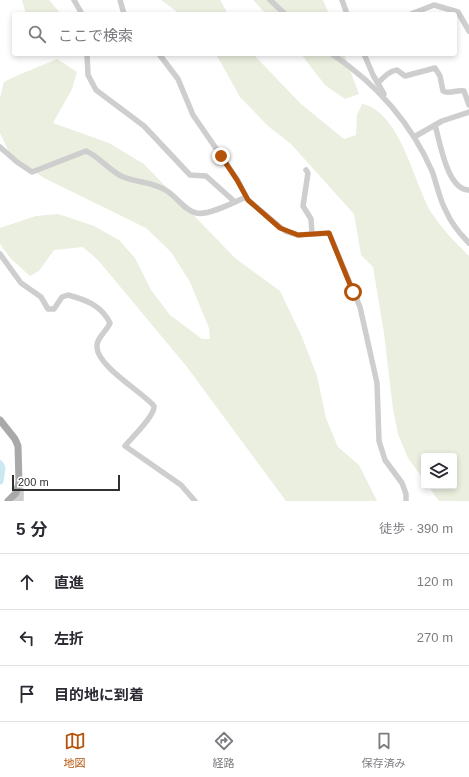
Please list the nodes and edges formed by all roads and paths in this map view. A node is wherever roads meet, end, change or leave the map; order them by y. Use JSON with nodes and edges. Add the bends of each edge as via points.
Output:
{"nodes":[{"id":1,"x":74,"y":0,"type":"edge"},
{"id":2,"x":120,"y":0,"type":"edge"},
{"id":3,"x":270,"y":0,"type":"edge"},
{"id":4,"x":342,"y":0,"type":"edge"},
{"id":5,"x":81,"y":12,"type":"edge"},
{"id":6,"x":123,"y":12,"type":"edge"},
{"id":7,"x":283,"y":12,"type":"edge"},
{"id":8,"x":346,"y":12,"type":"edge"},
{"id":9,"x":417,"y":12,"type":"edge"},
{"id":10,"x":469,"y":31,"type":"edge"},
{"id":11,"x":87,"y":56,"type":"edge"},
{"id":12,"x":161,"y":56,"type":"edge"},
{"id":13,"x":334,"y":56,"type":"edge"},
{"id":14,"x":365,"y":56,"type":"edge"},
{"id":15,"x":378,"y":83,"type":"junction"},
{"id":16,"x":383,"y":96,"type":"junction"},
{"id":17,"x":469,"y":105,"type":"edge"},
{"id":18,"x":469,"y":112,"type":"edge"},
{"id":19,"x":435,"y":125,"type":"junction"},
{"id":20,"x":414,"y":137,"type":"junction"},
{"id":21,"x":0,"y":147,"type":"edge"},
{"id":22,"x":306,"y":170,"type":"dead end"},
{"id":23,"x":469,"y":190,"type":"edge"},
{"id":24,"x":246,"y":197,"type":"junction"},
{"id":25,"x":235,"y":202,"type":"junction"},
{"id":26,"x":312,"y":234,"type":"junction"},
{"id":27,"x":469,"y":244,"type":"edge"},
{"id":28,"x":0,"y":254,"type":"edge"},
{"id":29,"x":0,"y":420,"type":"edge"},
{"id":30,"x":17,"y":489,"type":"junction"},
{"id":31,"x":8,"y":501,"type":"edge"},
{"id":32,"x":17,"y":501,"type":"edge"},
{"id":33,"x":21,"y":501,"type":"edge"},
{"id":34,"x":195,"y":501,"type":"edge"},
{"id":35,"x":406,"y":501,"type":"edge"}],
"edges":[{"from":1,"to":5,"type":"street"},
{"from":2,"to":6,"type":"street"},
{"from":3,"to":7,"type":"street"},
{"from":4,"to":8,"type":"street"},
{"from":9,"to":10,"type":"street","via":[[436,5],[458,12]]},
{"from":11,"to":25,"type":"street","via":[[88,75],[96,90],[144,126],[190,175],[206,176]]},
{"from":12,"to":24,"type":"street","via":[[178,79],[193,115]]},
{"from":13,"to":16,"type":"street"},
{"from":14,"to":15,"type":"street"},
{"from":15,"to":16,"type":"street"},
{"from":15,"to":17,"type":"street","via":[[394,70],[405,76],[435,68],[440,76],[443,91],[464,91]]},
{"from":16,"to":20,"type":"street"},
{"from":18,"to":19,"type":"street"},
{"from":19,"to":20,"type":"street"},
{"from":19,"to":23,"type":"street","via":[[449,173],[456,183]]},
{"from":20,"to":27,"type":"street","via":[[432,172],[445,210]]},
{"from":21,"to":25,"type":"street","via":[[32,172],[86,151],[123,177],[152,183],[166,190],[184,207],[197,213]]},
{"from":22,"to":26,"type":"street","via":[[308,173],[303,206],[310,219]]},
{"from":24,"to":25,"type":"street"},
{"from":24,"to":26,"type":"street","via":[[285,231],[298,235]]},
{"from":26,"to":35,"type":"street","via":[[329,233],[360,307],[377,383],[379,441],[385,460],[402,483]]},
{"from":28,"to":34,"type":"street","via":[[21,284],[41,297],[48,309],[54,309],[62,297],[68,295],[93,304],[106,314],[110,323],[97,344],[98,353],[122,380],[154,406],[155,410],[125,446],[178,482]]},
{"from":29,"to":30,"type":"main road","via":[[18,446]]},
{"from":30,"to":31,"type":"main road"},
{"from":30,"to":32,"type":"street"},
{"from":30,"to":33,"type":"street","via":[[21,489]]}]}
